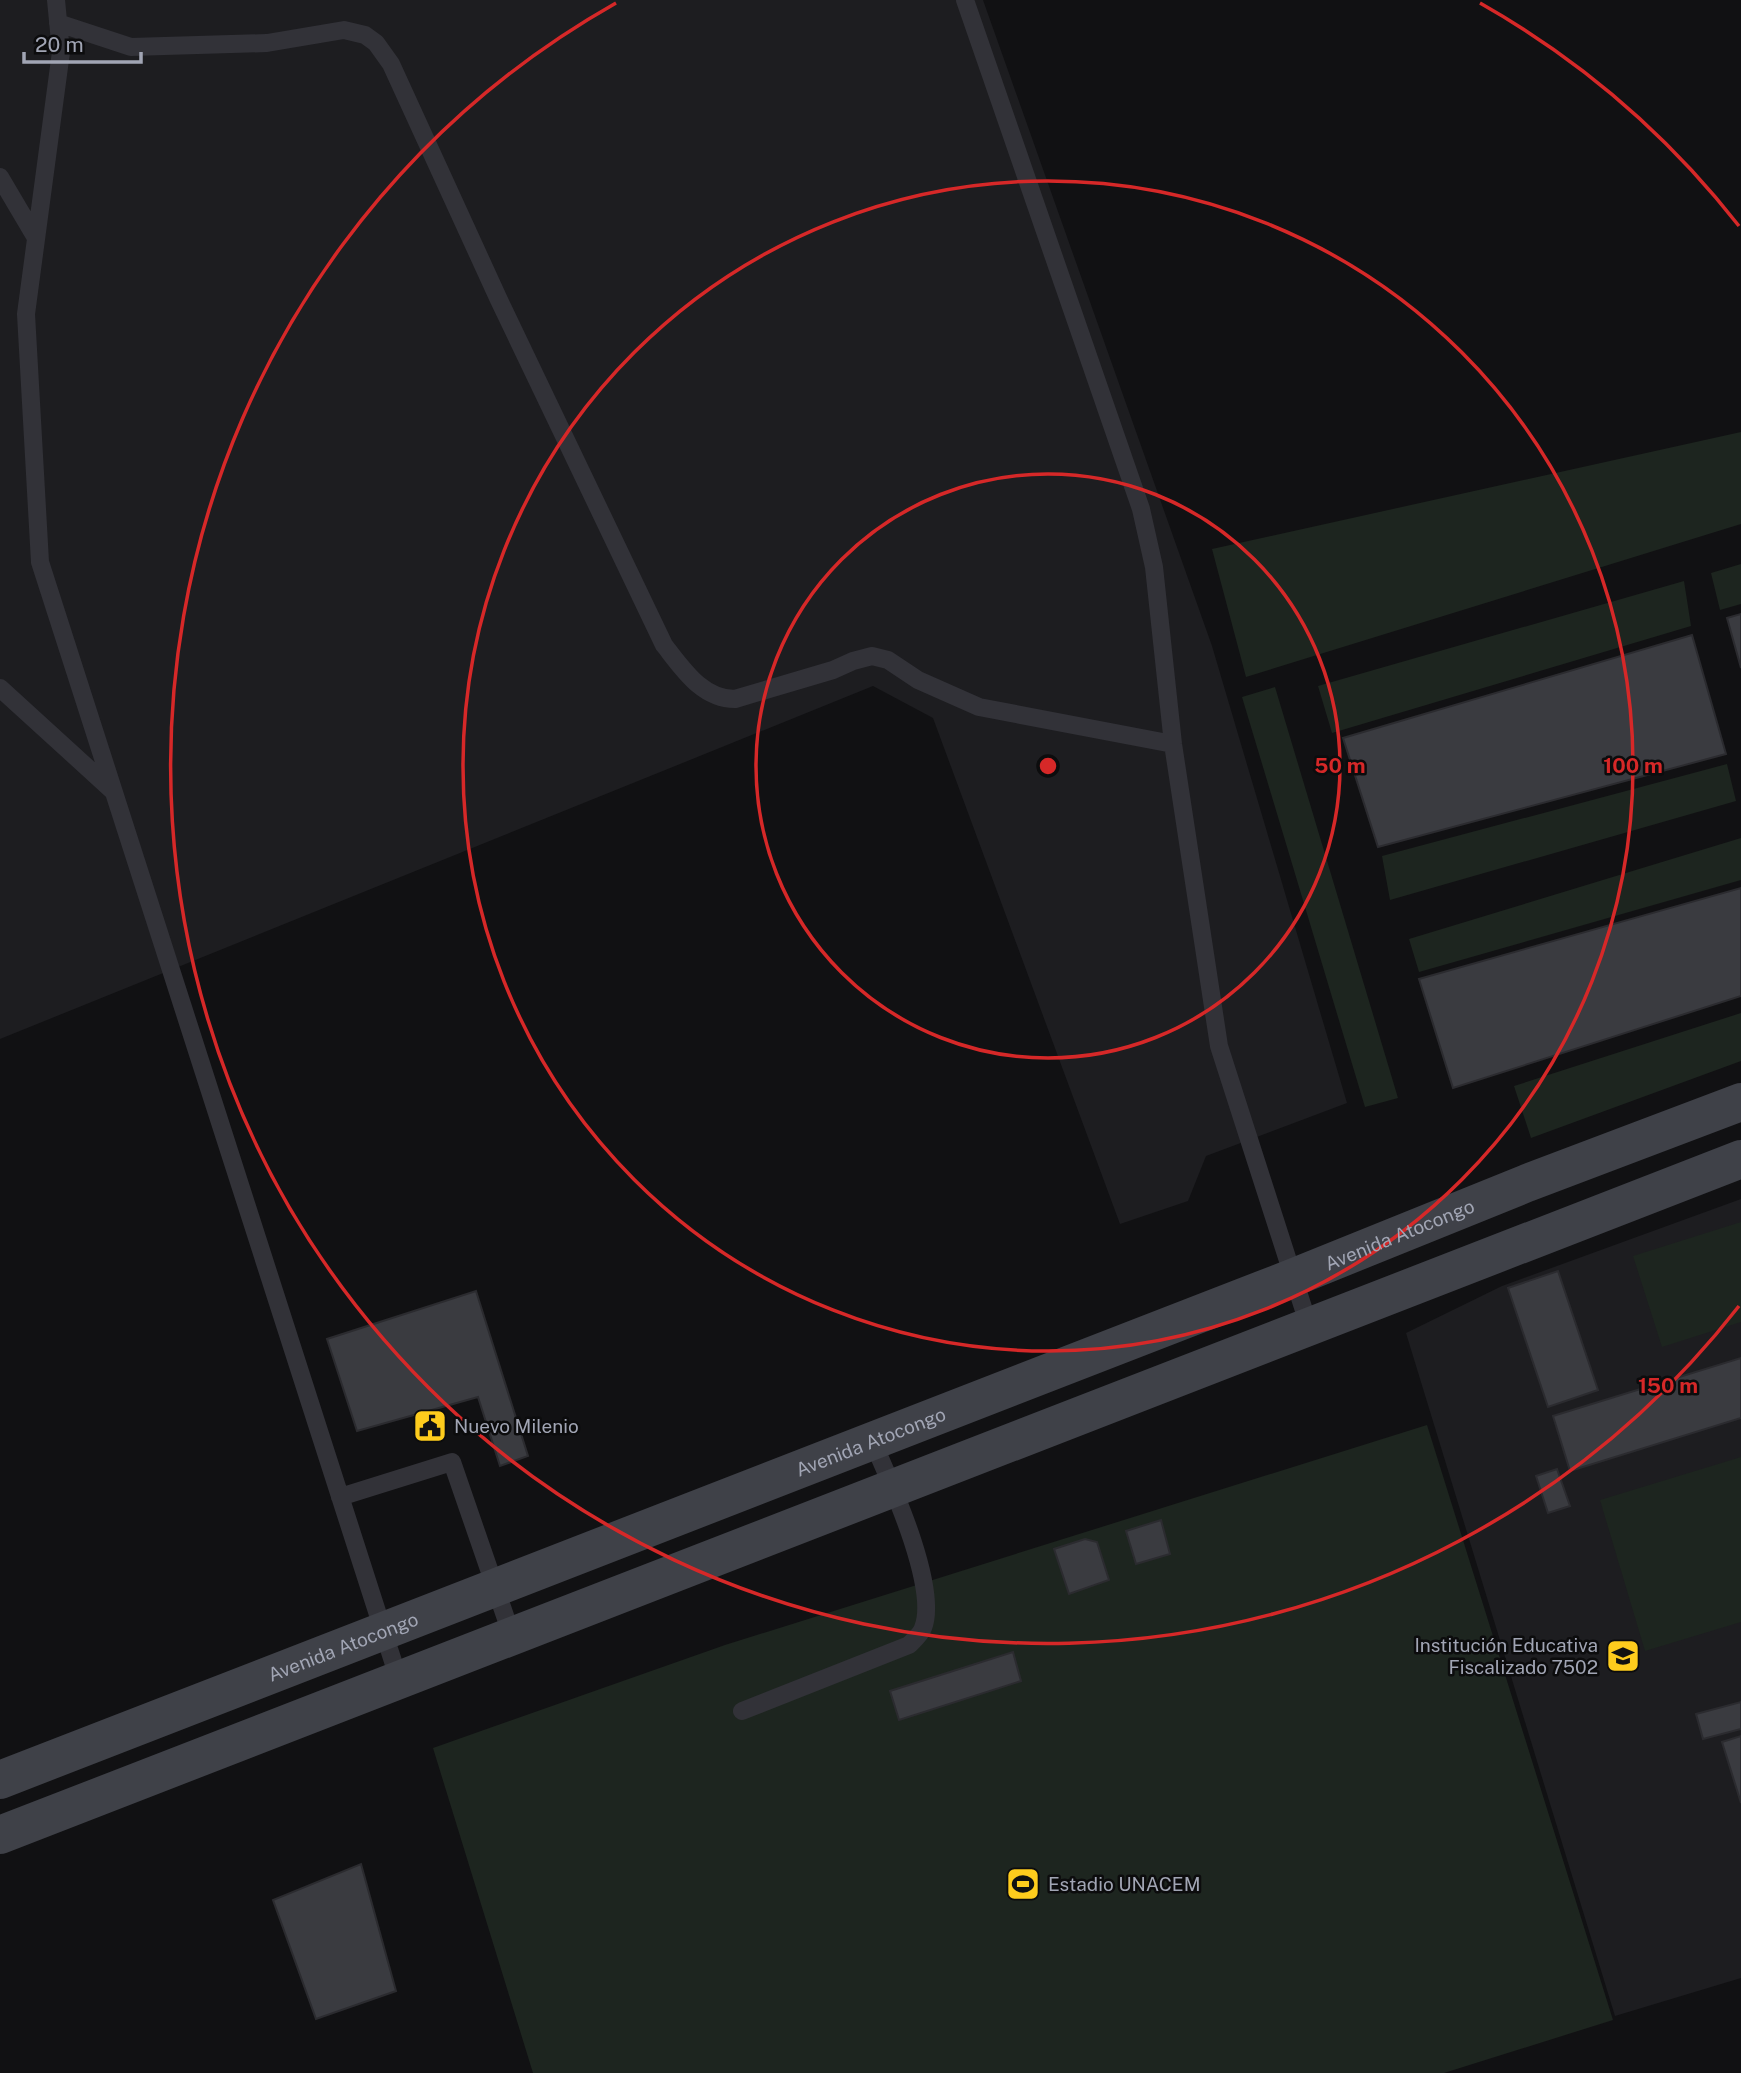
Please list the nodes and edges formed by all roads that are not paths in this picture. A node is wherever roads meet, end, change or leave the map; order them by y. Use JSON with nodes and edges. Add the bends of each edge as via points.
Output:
{"nodes":[{"id":1,"x":56,"y":0,"type":"edge"},
{"id":2,"x":965,"y":0,"type":"edge"},
{"id":3,"x":58,"y":23,"type":"junction"},
{"id":4,"x":0,"y":177,"type":"edge"},
{"id":5,"x":36,"y":238,"type":"junction"},
{"id":6,"x":0,"y":688,"type":"edge"},
{"id":7,"x":1173,"y":744,"type":"junction"},
{"id":8,"x":113,"y":791,"type":"junction"},
{"id":9,"x":1741,"y":1102,"type":"edge"},
{"id":10,"x":1741,"y":1159,"type":"edge"},
{"id":11,"x":1460,"y":1212,"type":"junction"},
{"id":12,"x":1482,"y":1259,"type":"junction"},
{"id":13,"x":1292,"y":1278,"type":"junction"},
{"id":14,"x":1213,"y":1308,"type":"junction"},
{"id":15,"x":1308,"y":1326,"type":"junction"},
{"id":16,"x":1231,"y":1356,"type":"junction"},
{"id":17,"x":872,"y":1440,"type":"junction"},
{"id":18,"x":893,"y":1488,"type":"junction"},
{"id":19,"x":340,"y":1497,"type":"junction"},
{"id":20,"x":497,"y":1588,"type":"junction"},
{"id":21,"x":383,"y":1632,"type":"junction"},
{"id":22,"x":512,"y":1636,"type":"junction"},
{"id":23,"x":399,"y":1680,"type":"junction"},
{"id":24,"x":742,"y":1710,"type":"dead end"},
{"id":25,"x":0,"y":1780,"type":"edge"},
{"id":26,"x":0,"y":1835,"type":"edge"}],
"edges":[{"from":1,"to":3,"type":"lane"},
{"from":2,"to":7,"type":"lane","via":[[1140,509],[1154,567]]},
{"from":3,"to":5,"type":"lane","via":[[61,52]]},
{"from":3,"to":7,"type":"lane","via":[[131,47],[267,43],[344,30],[376,43],[391,64],[664,645],[689,677],[710,694],[735,699],[872,656],[979,707]]},
{"from":4,"to":5,"type":"lane"},
{"from":5,"to":8,"type":"lane","via":[[26,314],[40,562]]},
{"from":6,"to":8,"type":"lane"},
{"from":7,"to":13,"type":"lane","via":[[1219,1045]]},
{"from":8,"to":19,"type":"lane"},
{"from":9,"to":11,"type":"main road","name":"Avenida Atocongo"},
{"from":10,"to":12,"type":"main road"},
{"from":11,"to":12,"type":"main road"},
{"from":11,"to":13,"type":"main road","name":"Avenida Atocongo"},
{"from":12,"to":15,"type":"main road"},
{"from":13,"to":14,"type":"main road","name":"Avenida Atocongo"},
{"from":13,"to":15,"type":"lane"},
{"from":14,"to":16,"type":"main road"},
{"from":14,"to":17,"type":"main road","name":"Avenida Atocongo"},
{"from":15,"to":16,"type":"main road"},
{"from":16,"to":18,"type":"main road"},
{"from":17,"to":18,"type":"lane"},
{"from":17,"to":20,"type":"main road","name":"Avenida Atocongo"},
{"from":18,"to":22,"type":"main road"},
{"from":18,"to":24,"type":"lane","via":[[924,1580],[923,1630],[909,1645]]},
{"from":19,"to":20,"type":"lane","via":[[452,1462]]},
{"from":19,"to":21,"type":"lane"},
{"from":20,"to":21,"type":"main road","name":"Avenida Atocongo"},
{"from":20,"to":22,"type":"lane"},
{"from":21,"to":23,"type":"lane"},
{"from":21,"to":25,"type":"main road","name":"Avenida Atocongo"},
{"from":22,"to":23,"type":"main road"},
{"from":23,"to":26,"type":"main road"}]}
